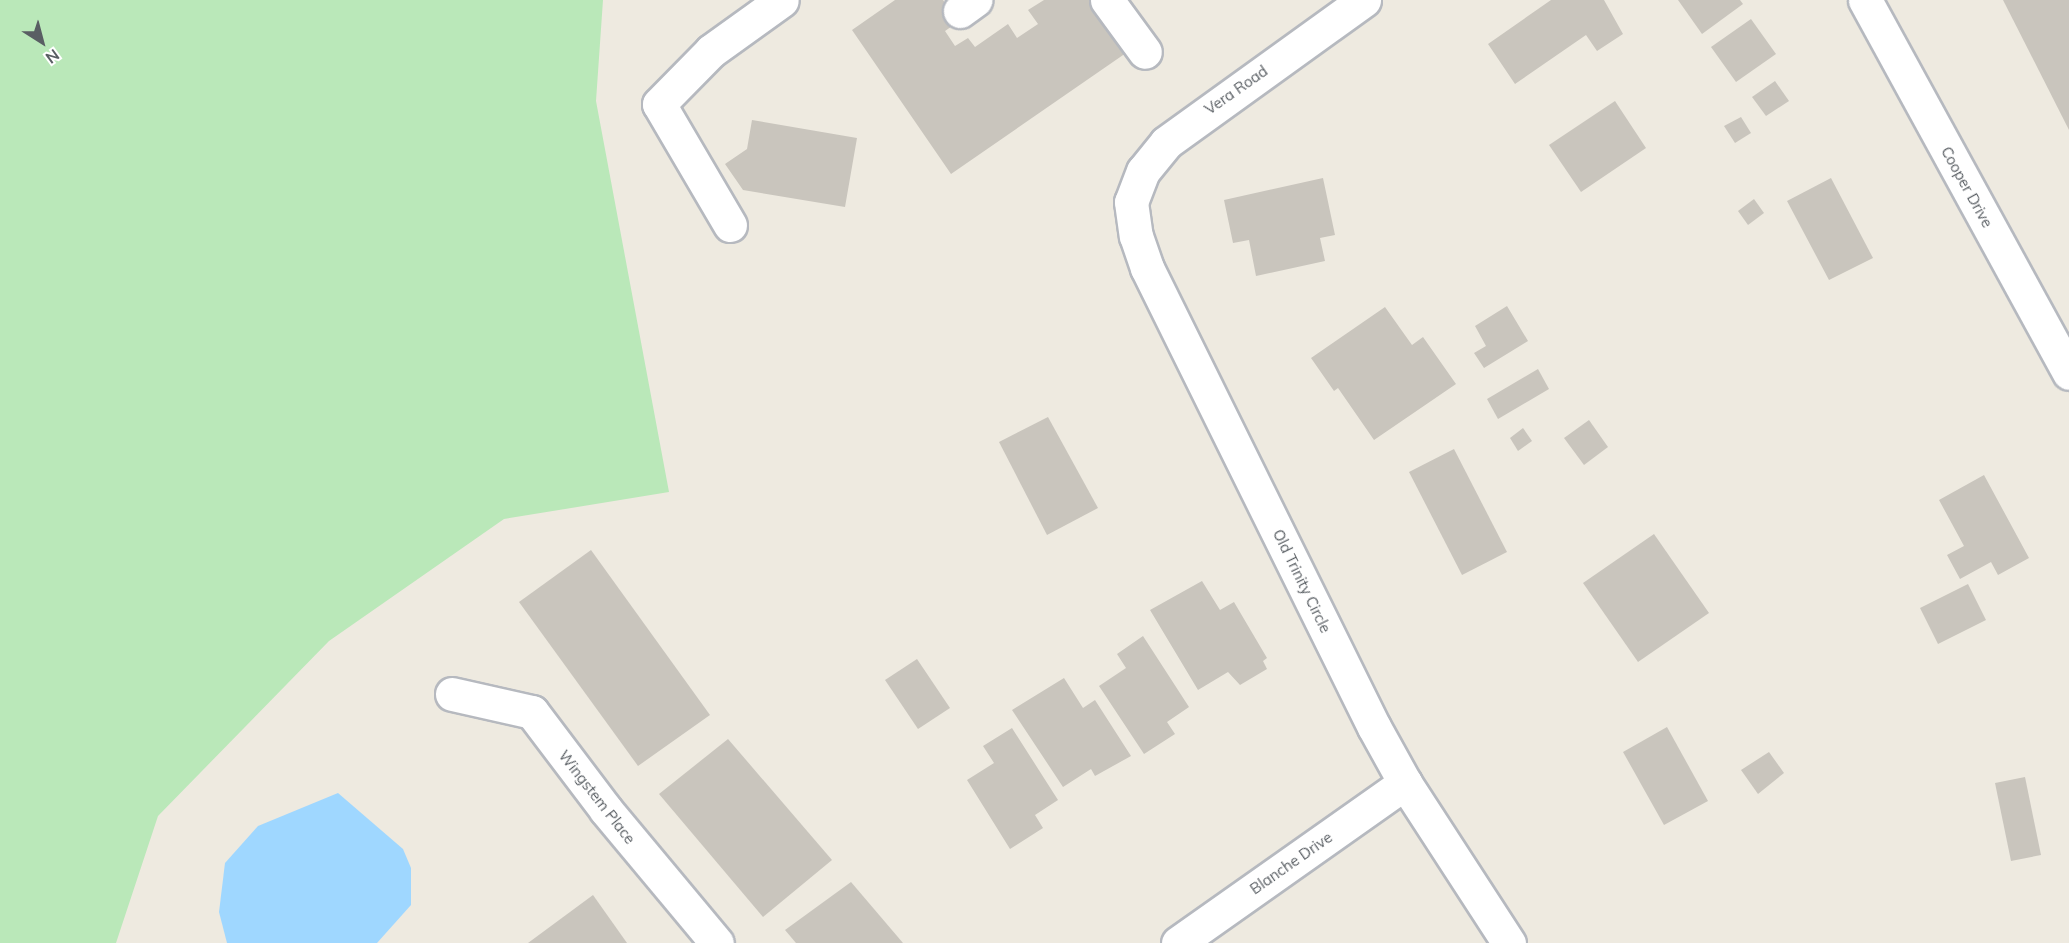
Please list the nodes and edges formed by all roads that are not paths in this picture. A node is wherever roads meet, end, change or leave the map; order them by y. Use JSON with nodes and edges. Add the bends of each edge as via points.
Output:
{"nodes":[{"id":1,"x":783,"y":0,"type":"edge"},
{"id":2,"x":1107,"y":0,"type":"edge"},
{"id":3,"x":1364,"y":0,"type":"edge"},
{"id":4,"x":1865,"y":0,"type":"edge"},
{"id":5,"x":1145,"y":52,"type":"dead end"},
{"id":6,"x":1131,"y":202,"type":"joint"},
{"id":7,"x":730,"y":225,"type":"dead end"},
{"id":8,"x":2069,"y":373,"type":"edge"},
{"id":9,"x":452,"y":694,"type":"dead end"},
{"id":10,"x":1405,"y":783,"type":"junction"},
{"id":11,"x":717,"y":943,"type":"edge"},
{"id":12,"x":1178,"y":943,"type":"edge"},
{"id":13,"x":1509,"y":943,"type":"edge"}],
"edges":[{"from":1,"to":7,"type":"street","via":[[711,51],[659,104]]},
{"from":2,"to":5,"type":"street"},
{"from":3,"to":6,"type":"street","name":"Vera Road","via":[[1166,143],[1143,171]]},
{"from":4,"to":8,"type":"street","name":"Cooper Drive"},
{"from":6,"to":10,"type":"street","name":"Old Trinity Circle","via":[[1136,236],[1147,268]]},
{"from":9,"to":11,"type":"street","name":"Wingstem Place","via":[[532,712],[606,810]]},
{"from":10,"to":12,"type":"street","name":"Blanche Drive"},
{"from":10,"to":13,"type":"street","name":"Old Trinity Circle"}]}
